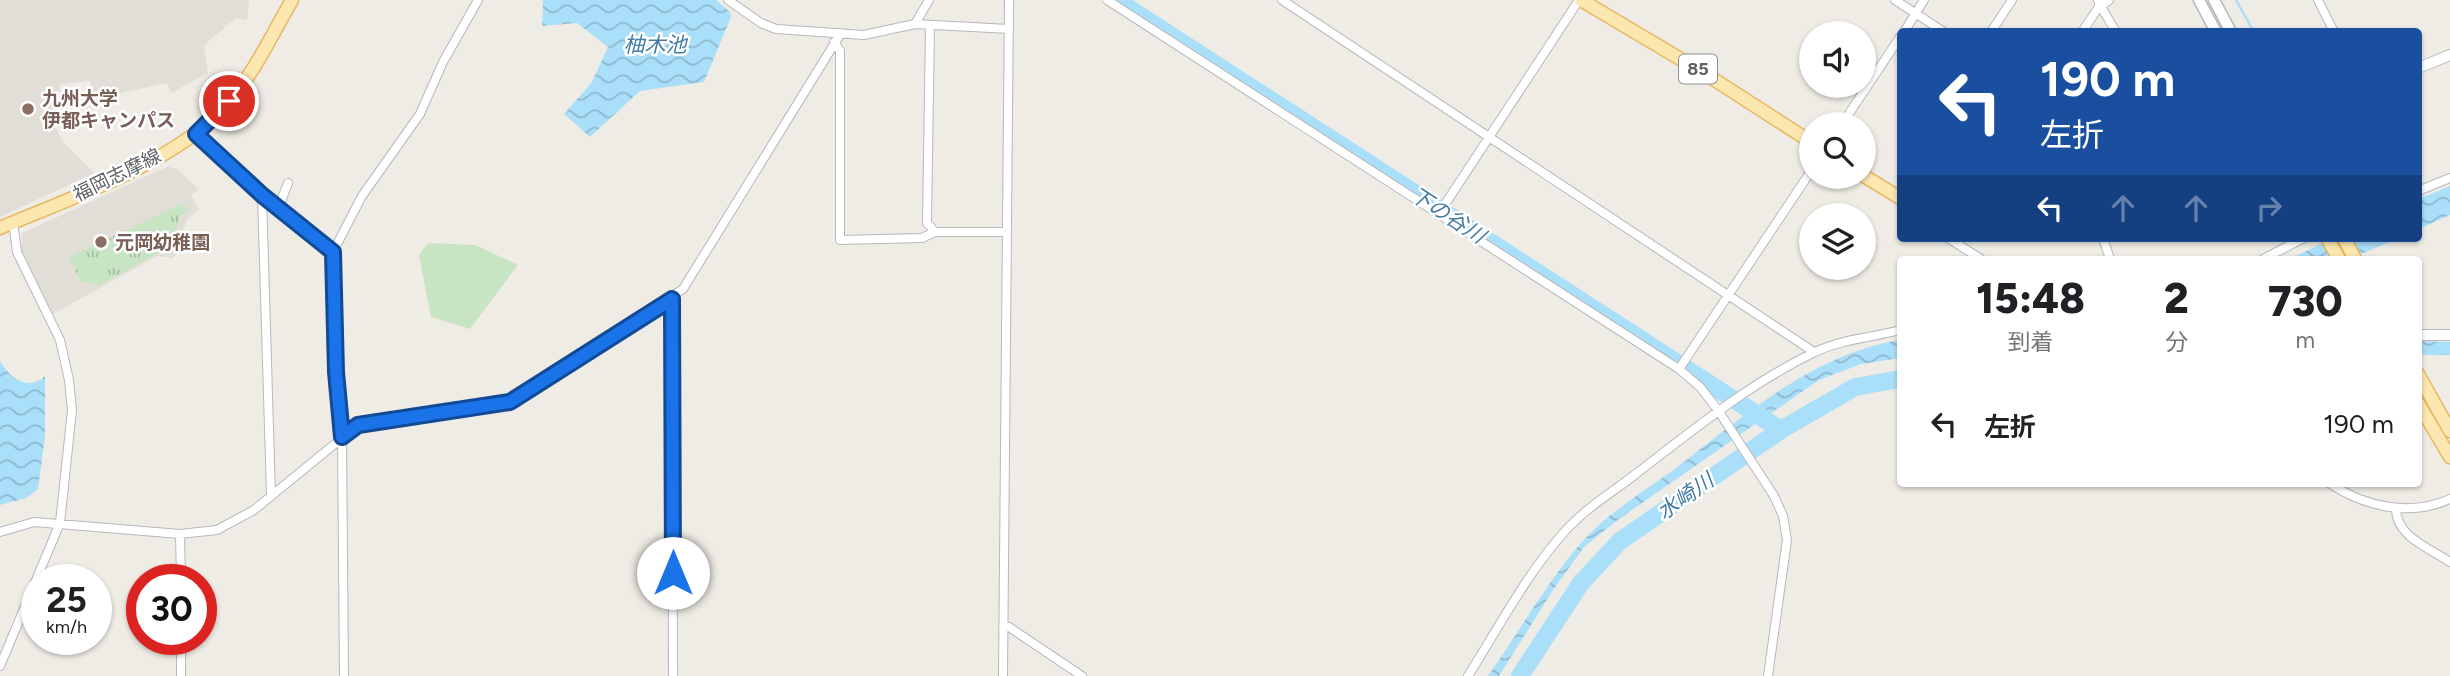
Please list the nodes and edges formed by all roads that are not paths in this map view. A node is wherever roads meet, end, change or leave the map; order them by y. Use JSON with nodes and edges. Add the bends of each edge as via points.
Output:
{"nodes":[{"id":1,"x":292,"y":0,"type":"edge"},
{"id":2,"x":478,"y":0,"type":"edge"},
{"id":3,"x":729,"y":0,"type":"edge"},
{"id":4,"x":929,"y":0,"type":"edge"},
{"id":5,"x":1009,"y":0,"type":"edge"},
{"id":6,"x":1107,"y":0,"type":"edge"},
{"id":7,"x":1282,"y":0,"type":"edge"},
{"id":8,"x":1580,"y":0,"type":"edge"},
{"id":9,"x":1895,"y":0,"type":"edge"},
{"id":10,"x":1924,"y":0,"type":"edge"},
{"id":11,"x":2012,"y":0,"type":"edge"},
{"id":12,"x":2199,"y":0,"type":"edge"},
{"id":13,"x":2214,"y":0,"type":"edge"},
{"id":14,"x":2318,"y":0,"type":"edge"},
{"id":15,"x":2102,"y":2,"type":"edge"},
{"id":16,"x":1916,"y":14,"type":"junction"},
{"id":17,"x":915,"y":24,"type":"junction"},
{"id":18,"x":930,"y":26,"type":"junction"},
{"id":19,"x":1907,"y":28,"type":"edge"},
{"id":20,"x":1938,"y":28,"type":"edge"},
{"id":21,"x":1994,"y":28,"type":"edge"},
{"id":22,"x":2085,"y":28,"type":"edge"},
{"id":23,"x":2114,"y":28,"type":"edge"},
{"id":24,"x":2214,"y":28,"type":"edge"},
{"id":25,"x":2229,"y":28,"type":"edge"},
{"id":26,"x":2332,"y":28,"type":"edge"},
{"id":27,"x":1009,"y":29,"type":"junction"},
{"id":28,"x":841,"y":33,"type":"junction"},
{"id":29,"x":834,"y":42,"type":"junction"},
{"id":30,"x":1897,"y":42,"type":"edge"},
{"id":31,"x":2450,"y":55,"type":"edge"},
{"id":32,"x":2422,"y":66,"type":"edge"},
{"id":33,"x":1850,"y":112,"type":"edge"},
{"id":34,"x":196,"y":134,"type":"junction"},
{"id":35,"x":1799,"y":134,"type":"edge"},
{"id":36,"x":1486,"y":137,"type":"junction"},
{"id":37,"x":2450,"y":178,"type":"edge"},
{"id":38,"x":288,"y":183,"type":"dead end"},
{"id":39,"x":1876,"y":183,"type":"edge"},
{"id":40,"x":1800,"y":189,"type":"edge"},
{"id":41,"x":2422,"y":189,"type":"edge"},
{"id":42,"x":262,"y":195,"type":"junction"},
{"id":43,"x":1897,"y":196,"type":"edge"},
{"id":44,"x":278,"y":209,"type":"junction"},
{"id":45,"x":1438,"y":215,"type":"junction"},
{"id":46,"x":13,"y":222,"type":"junction"},
{"id":47,"x":0,"y":228,"type":"edge"},
{"id":48,"x":935,"y":232,"type":"junction"},
{"id":49,"x":1006,"y":232,"type":"junction"},
{"id":50,"x":1954,"y":242,"type":"edge"},
{"id":51,"x":2296,"y":242,"type":"edge"},
{"id":52,"x":333,"y":252,"type":"junction"},
{"id":53,"x":1976,"y":256,"type":"edge"},
{"id":54,"x":2269,"y":256,"type":"edge"},
{"id":55,"x":1728,"y":297,"type":"junction"},
{"id":56,"x":672,"y":299,"type":"junction"},
{"id":57,"x":1897,"y":331,"type":"edge"},
{"id":58,"x":2422,"y":335,"type":"edge"},
{"id":59,"x":2450,"y":335,"type":"edge"},
{"id":60,"x":1814,"y":352,"type":"junction"},
{"id":61,"x":1681,"y":365,"type":"junction"},
{"id":62,"x":2422,"y":381,"type":"edge"},
{"id":63,"x":2422,"y":410,"type":"edge"},
{"id":64,"x":1720,"y":413,"type":"junction"},
{"id":65,"x":2450,"y":430,"type":"edge"},
{"id":66,"x":342,"y":437,"type":"junction"},
{"id":67,"x":2450,"y":457,"type":"edge"},
{"id":68,"x":2336,"y":487,"type":"edge"},
{"id":69,"x":271,"y":495,"type":"junction"},
{"id":70,"x":2450,"y":499,"type":"edge"},
{"id":71,"x":2396,"y":509,"type":"junction"},
{"id":72,"x":60,"y":523,"type":"junction"},
{"id":73,"x":0,"y":532,"type":"edge"},
{"id":74,"x":180,"y":534,"type":"junction"},
{"id":75,"x":2450,"y":562,"type":"edge"},
{"id":76,"x":181,"y":564,"type":"edge"},
{"id":77,"x":1003,"y":626,"type":"junction"},
{"id":78,"x":181,"y":655,"type":"edge"},
{"id":79,"x":0,"y":666,"type":"edge"},
{"id":80,"x":181,"y":676,"type":"edge"},
{"id":81,"x":344,"y":676,"type":"edge"},
{"id":82,"x":673,"y":676,"type":"edge"},
{"id":83,"x":1003,"y":676,"type":"edge"},
{"id":84,"x":1082,"y":676,"type":"edge"},
{"id":85,"x":1468,"y":676,"type":"edge"},
{"id":86,"x":1768,"y":676,"type":"edge"}],
"edges":[{"from":1,"to":34,"type":"main road","name":"福岡志摩線","via":[[239,90]]},
{"from":2,"to":52,"type":"street","via":[[420,114],[362,197]]},
{"from":3,"to":28,"type":"street","via":[[776,29]]},
{"from":4,"to":17,"type":"street"},
{"from":5,"to":27,"type":"street"},
{"from":6,"to":45,"type":"street"},
{"from":7,"to":36,"type":"street"},
{"from":8,"to":35,"type":"main road","number":"85"},
{"from":8,"to":36,"type":"street"},
{"from":9,"to":16,"type":"street"},
{"from":10,"to":16,"type":"street"},
{"from":11,"to":21,"type":"street"},
{"from":12,"to":24,"type":"main road"},
{"from":13,"to":25,"type":"main road"},
{"from":14,"to":26,"type":"street"},
{"from":15,"to":22,"type":"street"},
{"from":15,"to":23,"type":"street"},
{"from":16,"to":19,"type":"street"},
{"from":16,"to":20,"type":"street"},
{"from":17,"to":18,"type":"street"},
{"from":17,"to":28,"type":"street","via":[[864,35]]},
{"from":18,"to":27,"type":"street"},
{"from":18,"to":48,"type":"street","via":[[927,223]]},
{"from":27,"to":49,"type":"street"},
{"from":28,"to":29,"type":"street"},
{"from":29,"to":48,"type":"street","via":[[839,51],[840,240],[922,238]]},
{"from":29,"to":56,"type":"street","via":[[683,289]]},
{"from":30,"to":33,"type":"street"},
{"from":31,"to":32,"type":"street"},
{"from":34,"to":42,"type":"street"},
{"from":34,"to":46,"type":"main road","name":"福岡志摩線","via":[[94,188]]},
{"from":36,"to":45,"type":"street"},
{"from":36,"to":55,"type":"street"},
{"from":37,"to":41,"type":"street"},
{"from":38,"to":44,"type":"street"},
{"from":39,"to":43,"type":"main road"},
{"from":40,"to":55,"type":"street"},
{"from":42,"to":44,"type":"street"},
{"from":42,"to":69,"type":"street"},
{"from":44,"to":52,"type":"street"},
{"from":45,"to":61,"type":"street"},
{"from":46,"to":47,"type":"main road","name":"福岡志摩線"},
{"from":46,"to":72,"type":"street","via":[[17,252],[60,341],[69,380],[72,410]]},
{"from":48,"to":49,"type":"street"},
{"from":49,"to":77,"type":"street"},
{"from":50,"to":53,"type":"street"},
{"from":51,"to":54,"type":"street"},
{"from":52,"to":66,"type":"street"},
{"from":55,"to":60,"type":"street"},
{"from":55,"to":61,"type":"street"},
{"from":56,"to":66,"type":"street","via":[[510,402],[358,425]]},
{"from":56,"to":82,"type":"street"},
{"from":57,"to":60,"type":"street"},
{"from":58,"to":59,"type":"street"},
{"from":60,"to":64,"type":"street","via":[[1730,402]]},
{"from":61,"to":64,"type":"street"},
{"from":62,"to":65,"type":"main road"},
{"from":63,"to":67,"type":"main road"},
{"from":64,"to":85,"type":"street","via":[[1591,506],[1567,529],[1534,571]]},
{"from":64,"to":86,"type":"street","via":[[1783,516],[1787,540]]},
{"from":66,"to":69,"type":"street"},
{"from":66,"to":81,"type":"street"},
{"from":68,"to":71,"type":"street","via":[[2355,498]]},
{"from":69,"to":74,"type":"street","via":[[218,530]]},
{"from":70,"to":71,"type":"street","via":[[2416,509]]},
{"from":71,"to":75,"type":"street","via":[[2402,530]]},
{"from":72,"to":73,"type":"street","via":[[34,522]]},
{"from":72,"to":74,"type":"street"},
{"from":72,"to":79,"type":"street"},
{"from":74,"to":76,"type":"street"},
{"from":77,"to":83,"type":"street"},
{"from":77,"to":84,"type":"street"},
{"from":78,"to":80,"type":"street"}]}
